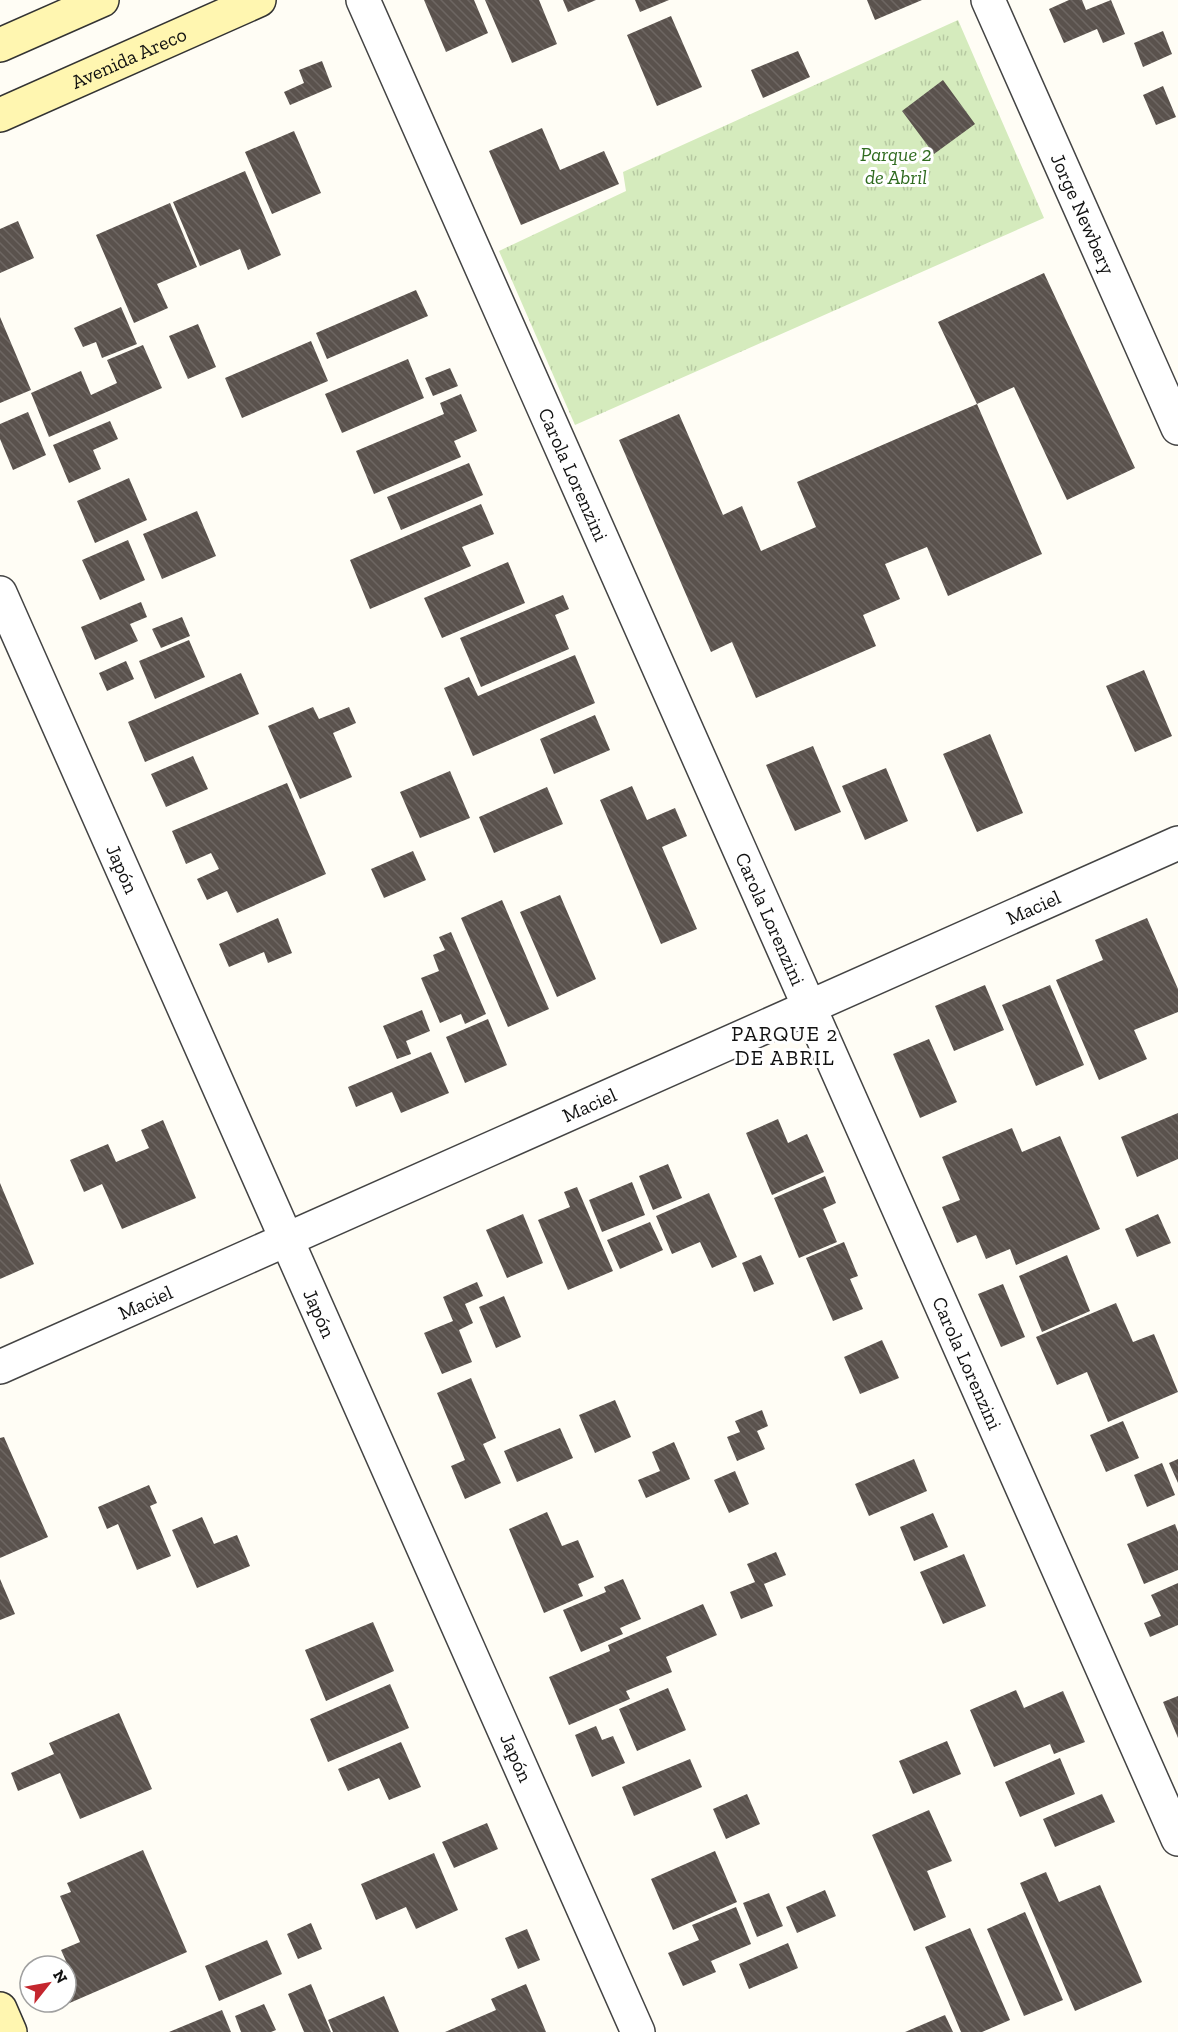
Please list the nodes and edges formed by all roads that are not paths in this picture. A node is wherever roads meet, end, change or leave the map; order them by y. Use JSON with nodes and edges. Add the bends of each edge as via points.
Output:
{"nodes":[{"id":1,"x":102,"y":0,"type":"edge"},
{"id":2,"x":259,"y":0,"type":"edge"},
{"id":3,"x":363,"y":0,"type":"edge"},
{"id":4,"x":988,"y":0,"type":"edge"},
{"id":5,"x":0,"y":45,"type":"edge"},
{"id":6,"x":0,"y":115,"type":"edge"},
{"id":7,"x":1178,"y":428,"type":"edge"},
{"id":8,"x":0,"y":592,"type":"edge"},
{"id":9,"x":1178,"y":843,"type":"edge"},
{"id":10,"x":809,"y":1008,"type":"junction"},
{"id":11,"x":287,"y":1240,"type":"junction"},
{"id":12,"x":0,"y":1367,"type":"edge"},
{"id":13,"x":1178,"y":1839,"type":"edge"},
{"id":14,"x":0,"y":2009,"type":"edge"},
{"id":15,"x":10,"y":2032,"type":"edge"},
{"id":16,"x":638,"y":2032,"type":"edge"}],
"edges":[{"from":1,"to":5,"type":"main road"},
{"from":2,"to":6,"type":"main road","name":"Avenida Areco"},
{"from":3,"to":10,"type":"street","name":"Carola Lorenzini"},
{"from":4,"to":7,"type":"street","name":"Jorge Newbery"},
{"from":8,"to":11,"type":"street","name":"Japón"},
{"from":9,"to":10,"type":"street","name":"Maciel"},
{"from":10,"to":11,"type":"street","name":"Maciel"},
{"from":10,"to":13,"type":"street","name":"Carola Lorenzini"},
{"from":11,"to":12,"type":"street","name":"Maciel"},
{"from":11,"to":16,"type":"street","name":"Japón"},
{"from":14,"to":15,"type":"main road"}]}
